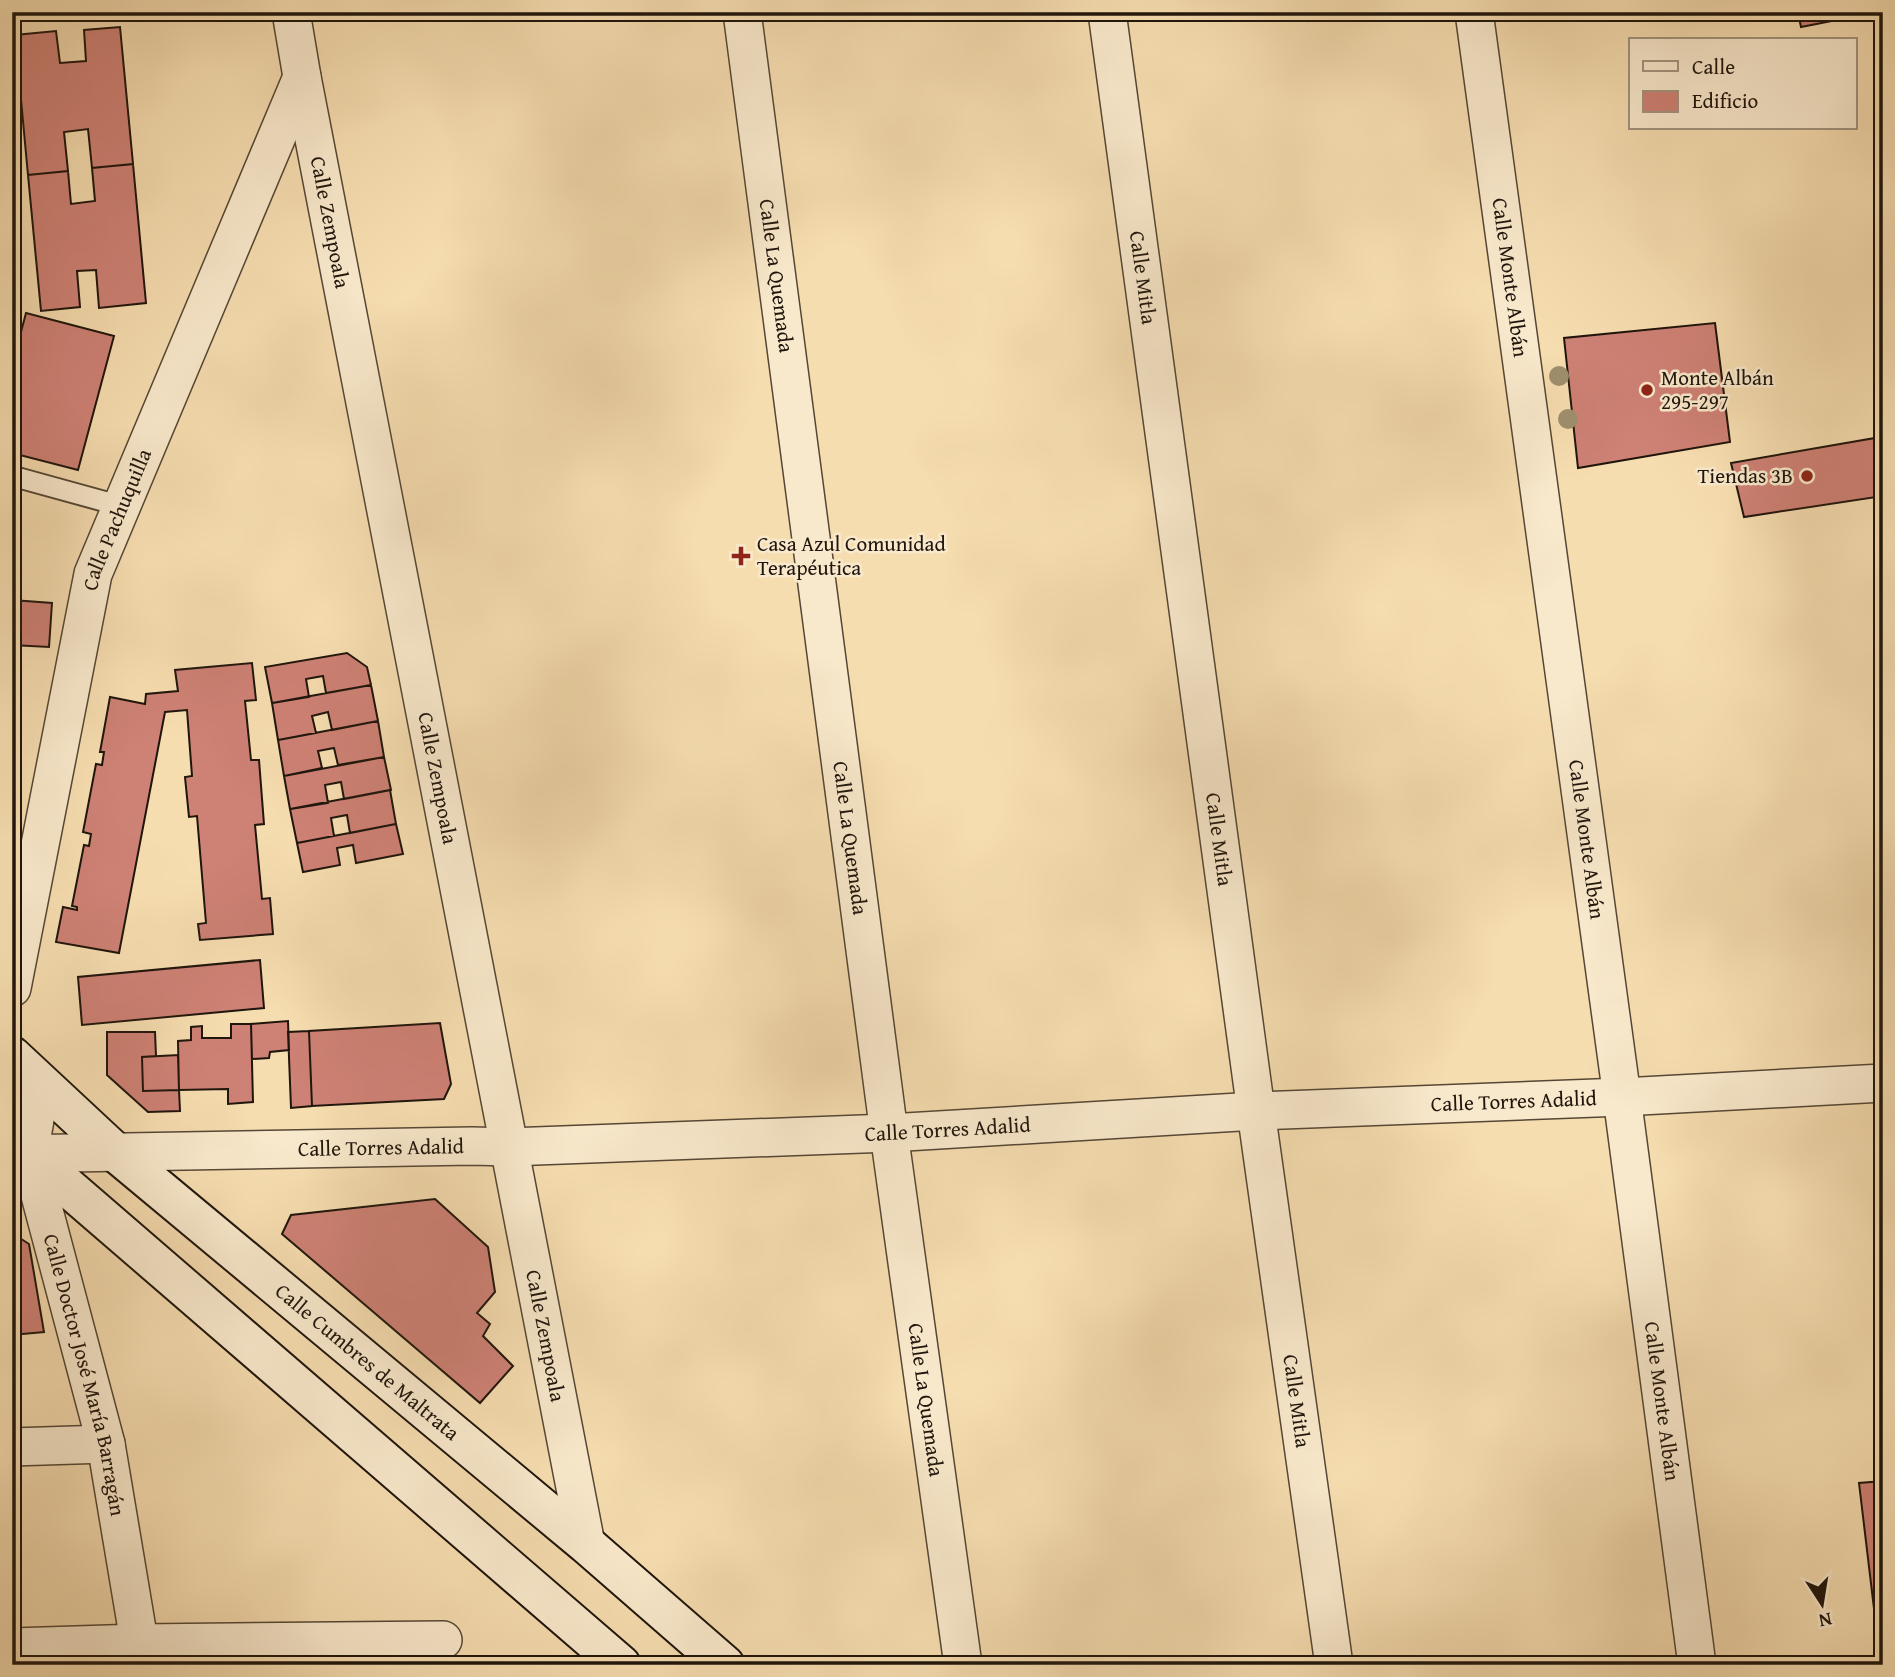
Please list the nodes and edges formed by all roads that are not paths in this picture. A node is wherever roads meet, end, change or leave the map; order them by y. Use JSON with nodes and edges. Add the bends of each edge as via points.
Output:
{"nodes":[{"id":1,"x":291,"y":12,"type":"edge"},
{"id":2,"x":742,"y":12,"type":"edge"},
{"id":3,"x":1107,"y":12,"type":"edge"},
{"id":4,"x":1474,"y":12,"type":"edge"},
{"id":5,"x":302,"y":77,"type":"junction"},
{"id":6,"x":12,"y":476,"type":"edge"},
{"id":7,"x":121,"y":506,"type":"junction"},
{"id":8,"x":12,"y":988,"type":"edge"},
{"id":9,"x":12,"y":1056,"type":"edge"},
{"id":10,"x":1883,"y":1083,"type":"edge"},
{"id":11,"x":41,"y":1085,"type":"junction"},
{"id":12,"x":1622,"y":1097,"type":"junction"},
{"id":13,"x":1256,"y":1111,"type":"junction"},
{"id":14,"x":889,"y":1133,"type":"junction"},
{"id":15,"x":509,"y":1147,"type":"junction"},
{"id":16,"x":18,"y":1149,"type":"edge"},
{"id":17,"x":115,"y":1152,"type":"junction"},
{"id":18,"x":106,"y":1444,"type":"junction"},
{"id":19,"x":12,"y":1447,"type":"edge"},
{"id":20,"x":586,"y":1544,"type":"junction"},
{"id":21,"x":443,"y":1640,"type":"dead end"},
{"id":22,"x":12,"y":1647,"type":"edge"},
{"id":23,"x":141,"y":1654,"type":"edge"},
{"id":24,"x":617,"y":1663,"type":"edge"},
{"id":25,"x":725,"y":1665,"type":"edge"},
{"id":26,"x":963,"y":1665,"type":"edge"},
{"id":27,"x":1335,"y":1665,"type":"edge"},
{"id":28,"x":1697,"y":1665,"type":"edge"}],
"edges":[{"from":1,"to":5,"type":"street","name":"Calle Zempoala"},
{"from":2,"to":14,"type":"street","name":"Calle La Quemada"},
{"from":3,"to":13,"type":"street","name":"Calle Mitla"},
{"from":4,"to":12,"type":"street","name":"Calle Monte Albán"},
{"from":5,"to":7,"type":"street","name":"Calle Pachuquilla"},
{"from":5,"to":15,"type":"street","name":"Calle Zempoala"},
{"from":6,"to":7,"type":"lane"},
{"from":7,"to":8,"type":"street","name":"Calle Pachuquilla","via":[[93,574]]},
{"from":9,"to":11,"type":"main road","name":"Calle Cumbres de Maltrata"},
{"from":10,"to":12,"type":"street","name":"Calle Torres Adalid"},
{"from":11,"to":16,"type":"street","name":"Calle Doctor José María Barragán"},
{"from":11,"to":17,"type":"main road","name":"Calle Cumbres de Maltrata"},
{"from":12,"to":13,"type":"street","name":"Calle Torres Adalid"},
{"from":12,"to":28,"type":"street","name":"Calle Monte Albán"},
{"from":13,"to":14,"type":"street","name":"Calle Torres Adalid"},
{"from":13,"to":27,"type":"street","name":"Calle Mitla"},
{"from":14,"to":15,"type":"street","name":"Calle Torres Adalid"},
{"from":14,"to":26,"type":"street","name":"Calle La Quemada"},
{"from":15,"to":17,"type":"street","name":"Calle Torres Adalid"},
{"from":15,"to":20,"type":"street","name":"Calle Zempoala"},
{"from":16,"to":17,"type":"street","name":"Calle Torres Adalid"},
{"from":16,"to":18,"type":"street","name":"Calle Doctor José María Barragán"},
{"from":16,"to":24,"type":"main road"},
{"from":17,"to":20,"type":"main road","name":"Calle Cumbres de Maltrata"},
{"from":18,"to":19,"type":"street"},
{"from":18,"to":23,"type":"street","name":"Calle Doctor José María Barragán"},
{"from":20,"to":25,"type":"main road","name":"Calle Cumbres de Maltrata"},
{"from":21,"to":23,"type":"street","via":[[280,1642]]},
{"from":22,"to":23,"type":"street"}]}
